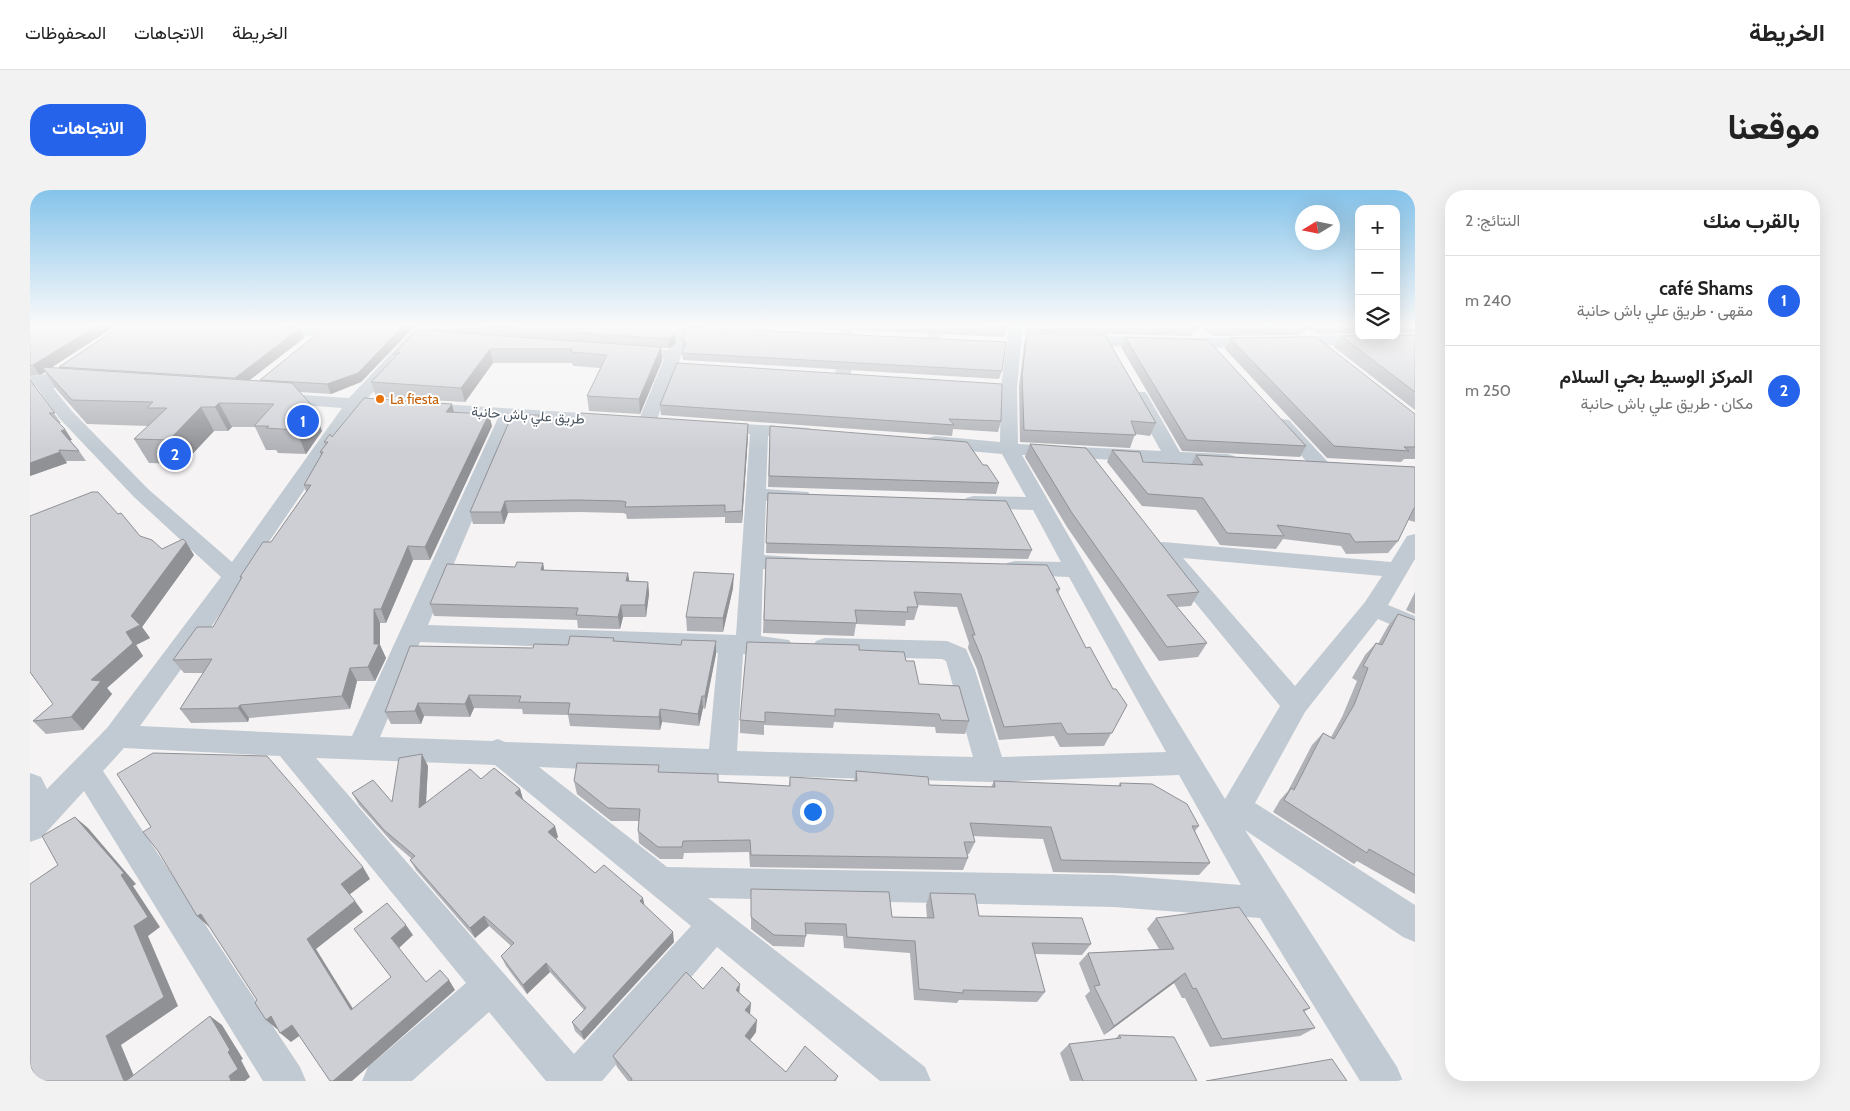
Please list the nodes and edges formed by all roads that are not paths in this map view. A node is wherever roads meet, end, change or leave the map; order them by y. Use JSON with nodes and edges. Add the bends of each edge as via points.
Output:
{"nodes":[{"id":1,"x":68,"y":367,"type":"edge"},
{"id":2,"x":393,"y":367,"type":"edge"},
{"id":3,"x":670,"y":367,"type":"edge"},
{"id":4,"x":844,"y":367,"type":"edge"},
{"id":5,"x":1009,"y":367,"type":"edge"},
{"id":6,"x":824,"y":376,"type":"edge"},
{"id":7,"x":843,"y":377,"type":"junction"},
{"id":8,"x":860,"y":378,"type":"edge"},
{"id":9,"x":37,"y":382,"type":"edge"},
{"id":10,"x":1131,"y":383,"type":"edge"},
{"id":11,"x":100,"y":386,"type":"edge"},
{"id":12,"x":990,"y":386,"type":"edge"},
{"id":13,"x":1008,"y":387,"type":"junction"},
{"id":14,"x":261,"y":397,"type":"edge"},
{"id":15,"x":353,"y":404,"type":"junction"},
{"id":16,"x":509,"y":413,"type":"junction"},
{"id":17,"x":1274,"y":414,"type":"edge"},
{"id":18,"x":647,"y":422,"type":"junction"},
{"id":19,"x":666,"y":424,"type":"edge"},
{"id":20,"x":694,"y":425,"type":"edge"},
{"id":21,"x":759,"y":429,"type":"junction"},
{"id":22,"x":816,"y":433,"type":"edge"},
{"id":23,"x":921,"y":441,"type":"edge"},
{"id":24,"x":1009,"y":449,"type":"junction"},
{"id":25,"x":1087,"y":452,"type":"junction"},
{"id":26,"x":1173,"y":456,"type":"junction"},
{"id":27,"x":1250,"y":461,"type":"edge"},
{"id":28,"x":1294,"y":464,"type":"edge"},
{"id":29,"x":1104,"y":475,"type":"edge"},
{"id":30,"x":755,"y":494,"type":"junction"},
{"id":31,"x":824,"y":497,"type":"edge"},
{"id":32,"x":952,"y":501,"type":"edge"},
{"id":33,"x":1041,"y":504,"type":"junction"},
{"id":34,"x":1415,"y":542,"type":"edge"},
{"id":35,"x":753,"y":562,"type":"junction"},
{"id":36,"x":822,"y":564,"type":"edge"},
{"id":37,"x":989,"y":567,"type":"edge"},
{"id":38,"x":1079,"y":570,"type":"junction"},
{"id":39,"x":1397,"y":570,"type":"junction"},
{"id":40,"x":234,"y":576,"type":"junction"},
{"id":41,"x":1374,"y":608,"type":"junction"},
{"id":42,"x":1415,"y":626,"type":"edge"},
{"id":43,"x":413,"y":633,"type":"junction"},
{"id":44,"x":739,"y":645,"type":"junction"},
{"id":45,"x":1295,"y":705,"type":"junction"},
{"id":46,"x":117,"y":736,"type":"junction"},
{"id":47,"x":288,"y":745,"type":"junction"},
{"id":48,"x":361,"y":747,"type":"junction"},
{"id":49,"x":498,"y":752,"type":"junction"},
{"id":50,"x":722,"y":763,"type":"junction"},
{"id":51,"x":1188,"y":763,"type":"junction"},
{"id":52,"x":86,"y":770,"type":"junction"},
{"id":53,"x":991,"y":770,"type":"junction"},
{"id":54,"x":30,"y":786,"type":"edge"},
{"id":55,"x":1230,"y":815,"type":"junction"},
{"id":56,"x":37,"y":821,"type":"edge"},
{"id":57,"x":663,"y":882,"type":"junction"},
{"id":58,"x":1270,"y":903,"type":"junction"},
{"id":59,"x":715,"y":924,"type":"junction"},
{"id":60,"x":1415,"y":925,"type":"edge"},
{"id":61,"x":491,"y":986,"type":"junction"},
{"id":62,"x":286,"y":1081,"type":"edge"},
{"id":63,"x":382,"y":1081,"type":"edge"},
{"id":64,"x":571,"y":1081,"type":"edge"},
{"id":65,"x":576,"y":1081,"type":"edge"},
{"id":66,"x":911,"y":1081,"type":"edge"},
{"id":67,"x":1383,"y":1081,"type":"edge"}],
"edges":[{"from":1,"to":9,"type":"street"},
{"from":2,"to":15,"type":"street"},
{"from":3,"to":18,"type":"street"},
{"from":4,"to":7,"type":"street"},
{"from":5,"to":13,"type":"street"},
{"from":6,"to":7,"type":"street"},
{"from":7,"to":8,"type":"street"},
{"from":9,"to":11,"type":"street"},
{"from":9,"to":40,"type":"street","via":[[141,493]]},
{"from":10,"to":26,"type":"street"},
{"from":12,"to":13,"type":"street"},
{"from":13,"to":24,"type":"street"},
{"from":14,"to":15,"type":"street","name":"طريق علي باش حانبة"},
{"from":15,"to":16,"type":"street","name":"طريق علي باش حانبة"},
{"from":15,"to":40,"type":"street"},
{"from":16,"to":18,"type":"street","name":"طريق علي باش حانبة"},
{"from":16,"to":43,"type":"street"},
{"from":17,"to":28,"type":"street","via":[[1330,465]]},
{"from":18,"to":19,"type":"street","name":"طريق علي باش حانبة"},
{"from":20,"to":21,"type":"street"},
{"from":21,"to":22,"type":"street"},
{"from":21,"to":30,"type":"street"},
{"from":23,"to":24,"type":"street"},
{"from":24,"to":25,"type":"street"},
{"from":24,"to":33,"type":"street"},
{"from":25,"to":26,"type":"street"},
{"from":25,"to":29,"type":"street"},
{"from":26,"to":27,"type":"street"},
{"from":30,"to":31,"type":"street"},
{"from":30,"to":35,"type":"street"},
{"from":32,"to":33,"type":"street"},
{"from":33,"to":38,"type":"street"},
{"from":34,"to":39,"type":"street"},
{"from":35,"to":36,"type":"street"},
{"from":35,"to":44,"type":"street"},
{"from":37,"to":38,"type":"street"},
{"from":38,"to":51,"type":"street"},
{"from":39,"to":41,"type":"street"},
{"from":39,"to":45,"type":"street","via":[[1158,542]]},
{"from":40,"to":46,"type":"street"},
{"from":41,"to":42,"type":"street"},
{"from":41,"to":45,"type":"street"},
{"from":43,"to":44,"type":"street"},
{"from":43,"to":48,"type":"street"},
{"from":44,"to":50,"type":"street"},
{"from":44,"to":53,"type":"street","via":[[953,652],[962,670]]},
{"from":45,"to":55,"type":"street"},
{"from":46,"to":47,"type":"street"},
{"from":46,"to":52,"type":"street"},
{"from":47,"to":48,"type":"street"},
{"from":47,"to":61,"type":"street"},
{"from":48,"to":49,"type":"street"},
{"from":49,"to":50,"type":"street"},
{"from":49,"to":57,"type":"street"},
{"from":50,"to":53,"type":"street"},
{"from":51,"to":53,"type":"street"},
{"from":51,"to":55,"type":"street"},
{"from":52,"to":56,"type":"street"},
{"from":52,"to":62,"type":"street"},
{"from":54,"to":56,"type":"street"},
{"from":55,"to":58,"type":"street"},
{"from":55,"to":60,"type":"street"},
{"from":57,"to":58,"type":"street","via":[[1114,891]]},
{"from":57,"to":59,"type":"street"},
{"from":58,"to":67,"type":"street"},
{"from":59,"to":65,"type":"street"},
{"from":59,"to":66,"type":"street"},
{"from":61,"to":63,"type":"street"},
{"from":61,"to":64,"type":"street"}]}
